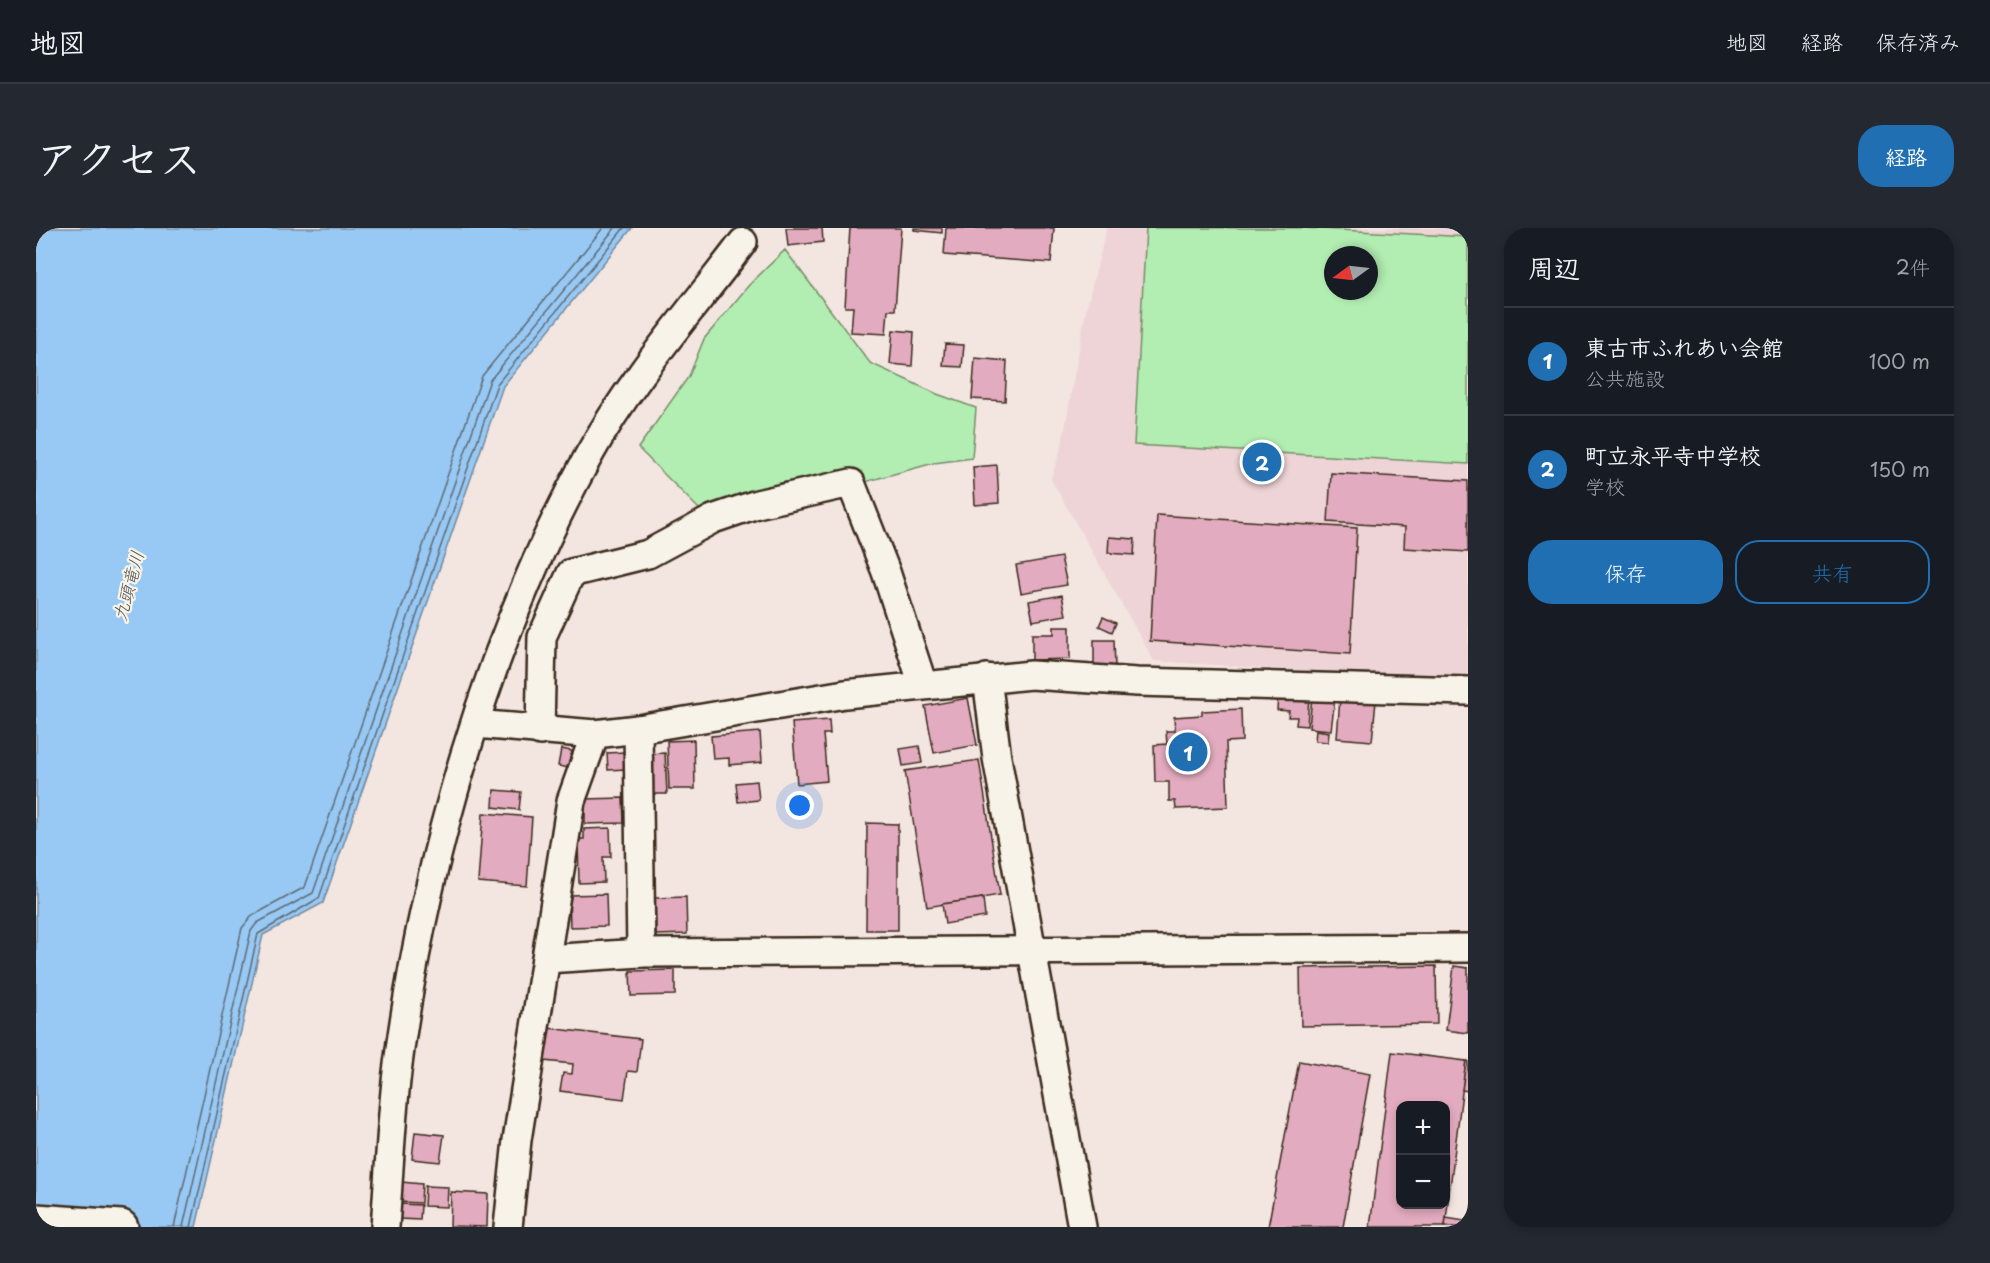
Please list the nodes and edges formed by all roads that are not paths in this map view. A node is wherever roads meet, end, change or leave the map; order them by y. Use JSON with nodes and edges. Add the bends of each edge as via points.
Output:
{"nodes":[{"id":1,"x":744,"y":242,"type":"dead end"},
{"id":2,"x":987,"y":678,"type":"junction"},
{"id":3,"x":923,"y":685,"type":"junction"},
{"id":4,"x":1468,"y":691,"type":"edge"},
{"id":5,"x":476,"y":724,"type":"junction"},
{"id":6,"x":638,"y":729,"type":"junction"},
{"id":7,"x":540,"y":731,"type":"junction"},
{"id":8,"x":595,"y":734,"type":"junction"},
{"id":9,"x":1468,"y":948,"type":"edge"},
{"id":10,"x":1033,"y":952,"type":"junction"},
{"id":11,"x":640,"y":953,"type":"junction"},
{"id":12,"x":546,"y":959,"type":"junction"},
{"id":13,"x":36,"y":1221,"type":"edge"},
{"id":14,"x":121,"y":1227,"type":"edge"},
{"id":15,"x":385,"y":1227,"type":"edge"},
{"id":16,"x":508,"y":1227,"type":"edge"},
{"id":17,"x":1082,"y":1227,"type":"edge"}],
"edges":[{"from":1,"to":5,"type":"street","via":[[634,386],[590,452],[544,541]]},
{"from":2,"to":3,"type":"street"},
{"from":2,"to":4,"type":"street","via":[[1031,675],[1137,682]]},
{"from":2,"to":10,"type":"street"},
{"from":3,"to":6,"type":"street","via":[[845,693]]},
{"from":3,"to":7,"type":"street","via":[[886,572],[851,483],[757,504],[713,519],[648,554],[571,573],[542,637]]},
{"from":5,"to":7,"type":"street"},
{"from":5,"to":15,"type":"street","via":[[444,824],[418,944],[397,1072]]},
{"from":6,"to":8,"type":"street"},
{"from":6,"to":11,"type":"street"},
{"from":7,"to":8,"type":"street"},
{"from":8,"to":12,"type":"street","via":[[571,801]]},
{"from":9,"to":10,"type":"street"},
{"from":10,"to":11,"type":"street"},
{"from":10,"to":17,"type":"street"},
{"from":11,"to":12,"type":"street"},
{"from":12,"to":16,"type":"street","via":[[517,1140]]},
{"from":13,"to":14,"type":"highway"}]}
